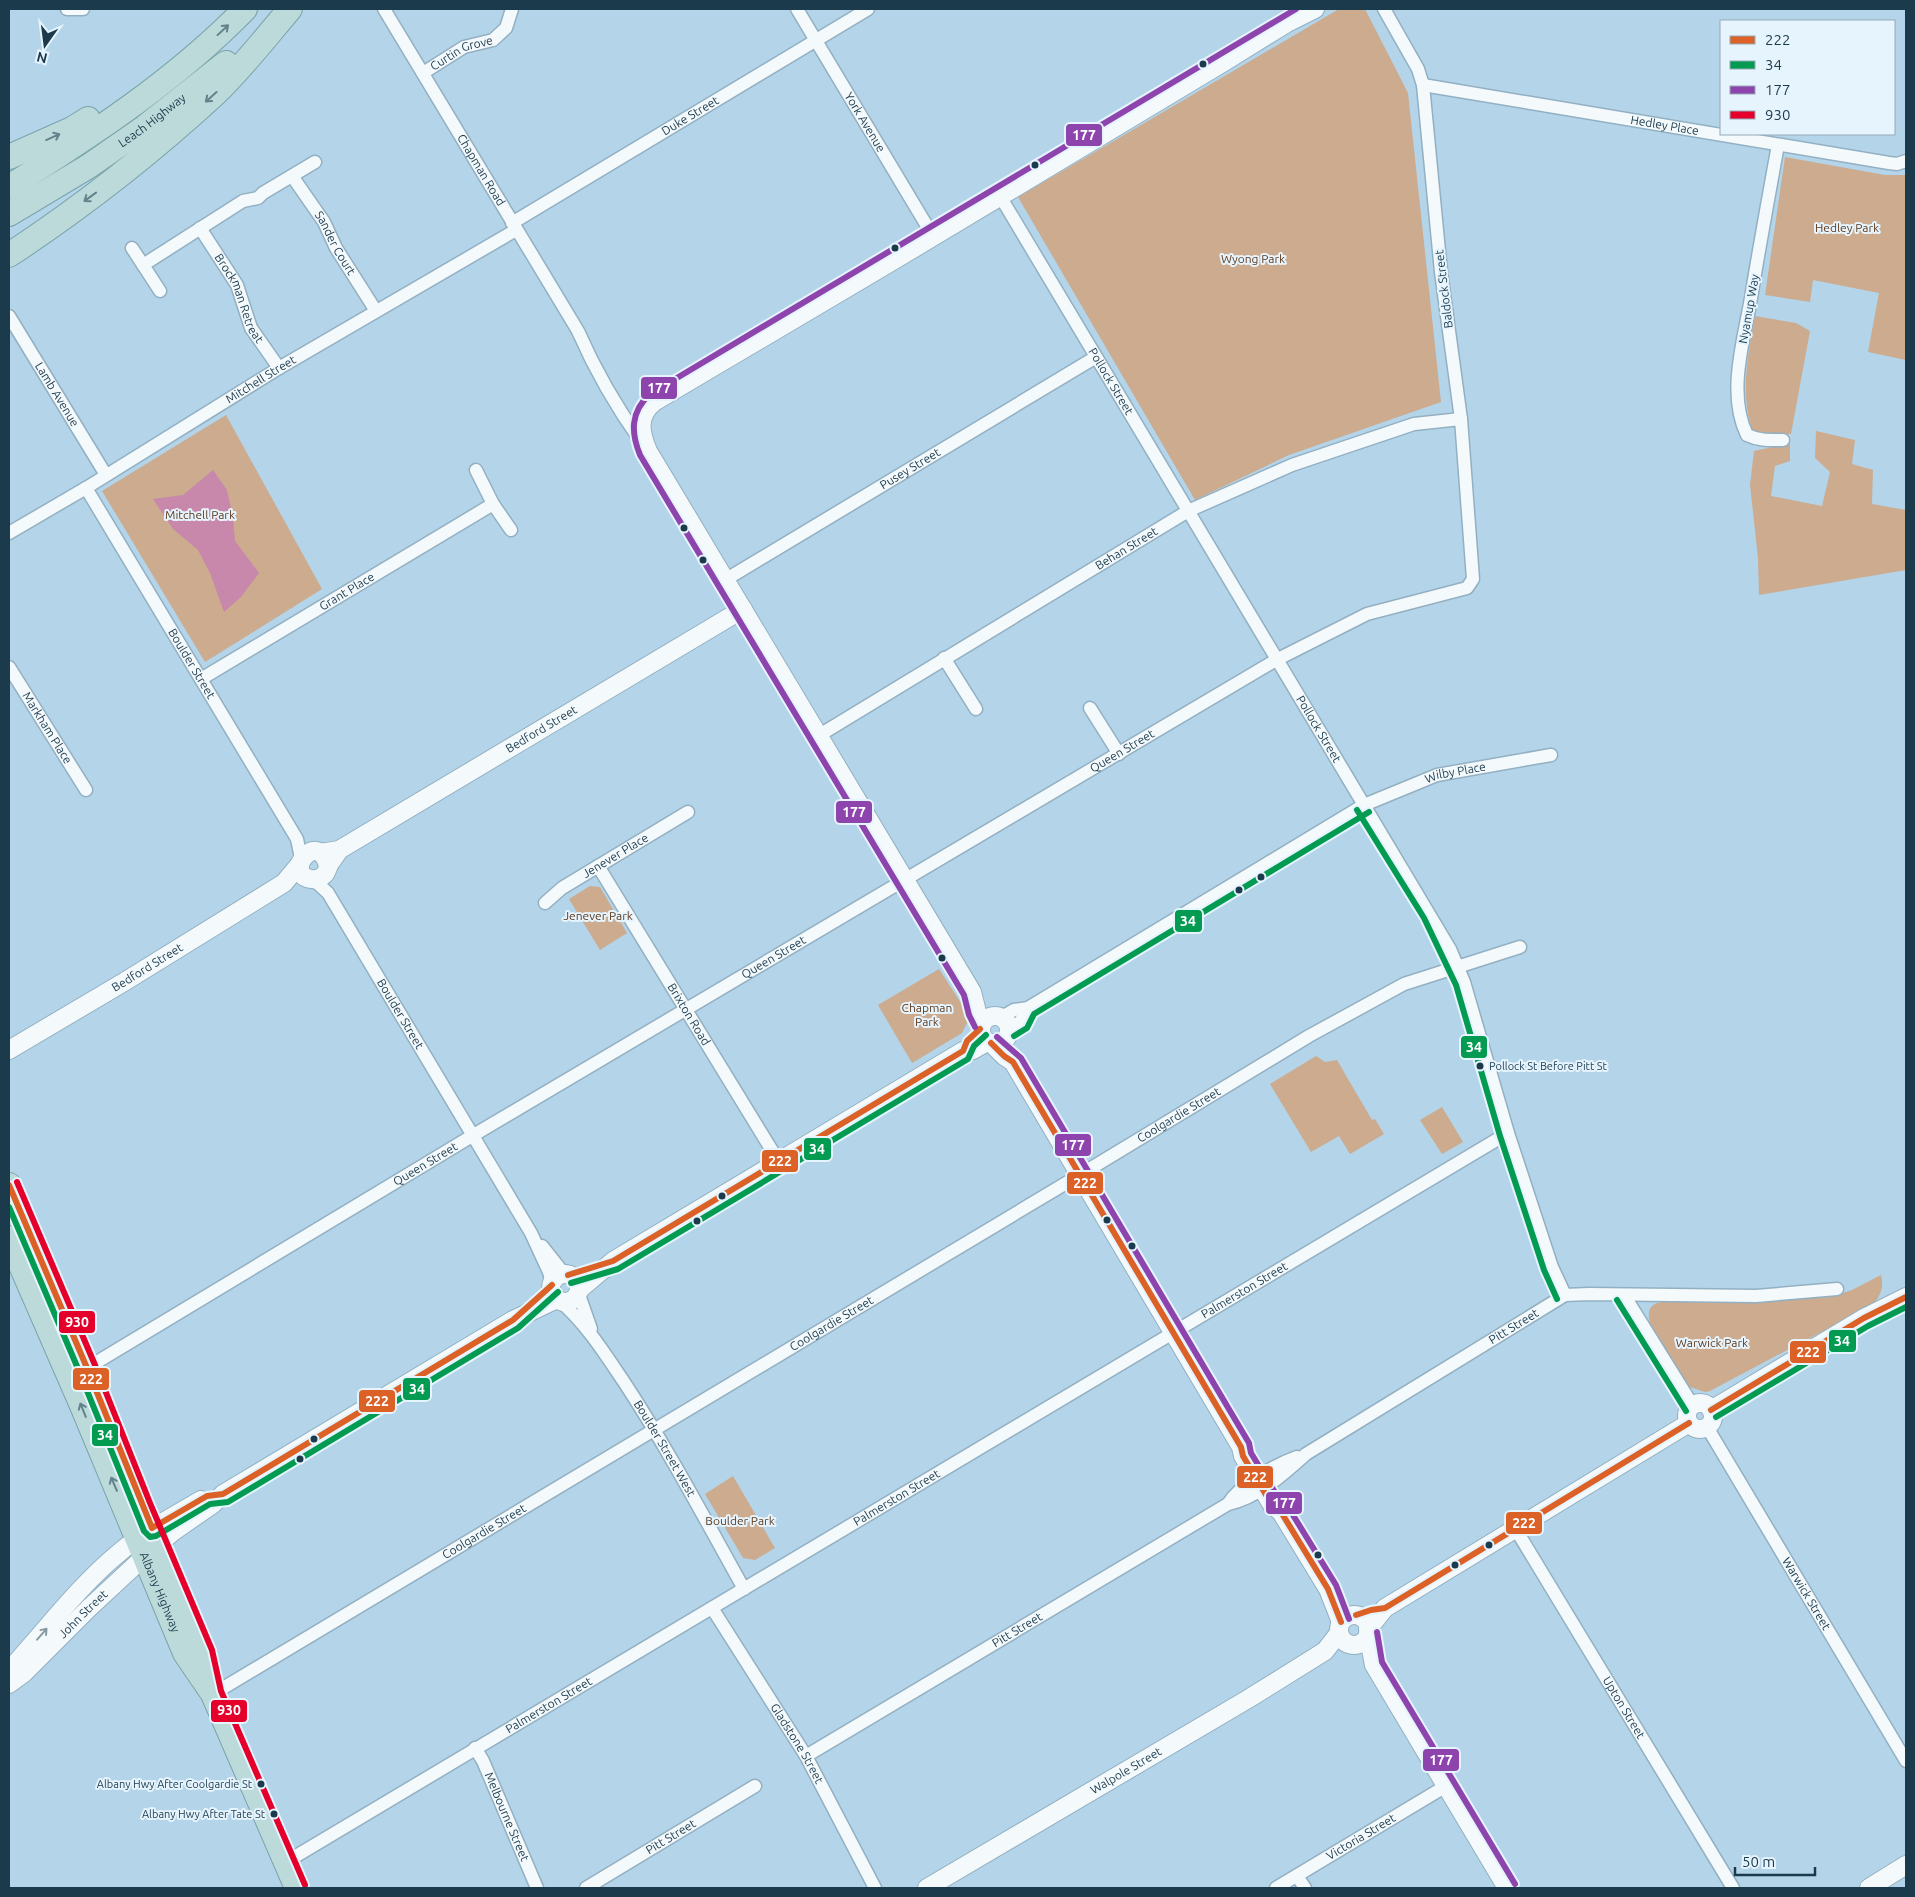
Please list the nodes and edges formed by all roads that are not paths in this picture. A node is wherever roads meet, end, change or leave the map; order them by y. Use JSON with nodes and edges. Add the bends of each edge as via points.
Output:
{"nodes":[{"id":1,"x":67,"y":9,"type":"edge"},
{"id":2,"x":83,"y":9,"type":"edge"},
{"id":3,"x":244,"y":9,"type":"edge"},
{"id":4,"x":283,"y":9,"type":"edge"},
{"id":5,"x":290,"y":9,"type":"edge"},
{"id":6,"x":384,"y":9,"type":"edge"},
{"id":7,"x":512,"y":9,"type":"edge"},
{"id":8,"x":797,"y":9,"type":"edge"},
{"id":9,"x":868,"y":9,"type":"edge"},
{"id":10,"x":1299,"y":9,"type":"edge"},
{"id":11,"x":1315,"y":9,"type":"edge"},
{"id":12,"x":1384,"y":9,"type":"edge"},
{"id":13,"x":1287,"y":23,"type":"junction"},
{"id":14,"x":816,"y":41,"type":"junction"},
{"id":15,"x":201,"y":50,"type":"junction"},
{"id":16,"x":423,"y":73,"type":"junction"},
{"id":17,"x":1424,"y":85,"type":"junction"},
{"id":18,"x":1778,"y":145,"type":"junction"},
{"id":19,"x":9,"y":157,"type":"edge"},
{"id":20,"x":1906,"y":161,"type":"edge"},
{"id":21,"x":316,"y":162,"type":"dead end"},
{"id":22,"x":292,"y":176,"type":"junction"},
{"id":23,"x":9,"y":187,"type":"edge"},
{"id":24,"x":1000,"y":196,"type":"junction"},
{"id":25,"x":9,"y":214,"type":"edge"},
{"id":26,"x":514,"y":226,"type":"junction"},
{"id":27,"x":200,"y":228,"type":"junction"},
{"id":28,"x":933,"y":236,"type":"junction"},
{"id":29,"x":132,"y":248,"type":"dead end"},
{"id":30,"x":9,"y":254,"type":"edge"},
{"id":31,"x":143,"y":265,"type":"junction"},
{"id":32,"x":160,"y":291,"type":"dead end"},
{"id":33,"x":376,"y":311,"type":"junction"},
{"id":34,"x":9,"y":316,"type":"edge"},
{"id":35,"x":1096,"y":357,"type":"junction"},
{"id":36,"x":279,"y":368,"type":"junction"},
{"id":37,"x":1461,"y":419,"type":"junction"},
{"id":38,"x":1783,"y":440,"type":"dead end"},
{"id":39,"x":648,"y":451,"type":"junction"},
{"id":40,"x":476,"y":470,"type":"dead end"},
{"id":41,"x":106,"y":475,"type":"junction"},
{"id":42,"x":86,"y":488,"type":"junction"},
{"id":43,"x":493,"y":504,"type":"junction"},
{"id":44,"x":1188,"y":511,"type":"junction"},
{"id":45,"x":511,"y":530,"type":"dead end"},
{"id":46,"x":9,"y":533,"type":"edge"},
{"id":47,"x":1473,"y":579,"type":"joint"},
{"id":48,"x":726,"y":580,"type":"junction"},
{"id":49,"x":743,"y":608,"type":"junction"},
{"id":50,"x":944,"y":658,"type":"junction"},
{"id":51,"x":1276,"y":660,"type":"junction"},
{"id":52,"x":9,"y":667,"type":"edge"},
{"id":53,"x":201,"y":679,"type":"junction"},
{"id":54,"x":1090,"y":708,"type":"dead end"},
{"id":55,"x":976,"y":709,"type":"dead end"},
{"id":56,"x":818,"y":736,"type":"junction"},
{"id":57,"x":1119,"y":754,"type":"junction"},
{"id":58,"x":1551,"y":755,"type":"dead end"},
{"id":59,"x":86,"y":790,"type":"dead end"},
{"id":60,"x":1364,"y":805,"type":"junction"},
{"id":61,"x":688,"y":812,"type":"dead end"},
{"id":62,"x":314,"y":865,"type":"junction"},
{"id":63,"x":598,"y":866,"type":"junction"},
{"id":64,"x":905,"y":881,"type":"junction"},
{"id":65,"x":545,"y":903,"type":"dead end"},
{"id":66,"x":1520,"y":947,"type":"dead end"},
{"id":67,"x":1458,"y":966,"type":"junction"},
{"id":68,"x":685,"y":1009,"type":"junction"},
{"id":69,"x":994,"y":1029,"type":"junction"},
{"id":70,"x":9,"y":1050,"type":"edge"},
{"id":71,"x":1508,"y":1133,"type":"junction"},
{"id":72,"x":472,"y":1136,"type":"junction"},
{"id":73,"x":779,"y":1162,"type":"junction"},
{"id":74,"x":1081,"y":1175,"type":"junction"},
{"id":75,"x":9,"y":1185,"type":"edge"},
{"id":76,"x":9,"y":1238,"type":"edge"},
{"id":77,"x":614,"y":1261,"type":"junction"},
{"id":78,"x":559,"y":1287,"type":"junction"},
{"id":79,"x":1837,"y":1289,"type":"dead end"},
{"id":80,"x":579,"y":1291,"type":"junction"},
{"id":81,"x":1565,"y":1295,"type":"junction"},
{"id":82,"x":1624,"y":1295,"type":"junction"},
{"id":83,"x":1906,"y":1297,"type":"edge"},
{"id":84,"x":1174,"y":1332,"type":"junction"},
{"id":85,"x":594,"y":1338,"type":"junction"},
{"id":86,"x":87,"y":1368,"type":"junction"},
{"id":87,"x":1691,"y":1414,"type":"junction"},
{"id":88,"x":1709,"y":1418,"type":"junction"},
{"id":89,"x":655,"y":1430,"type":"junction"},
{"id":90,"x":1263,"y":1481,"type":"junction"},
{"id":91,"x":1515,"y":1528,"type":"junction"},
{"id":92,"x":148,"y":1542,"type":"junction"},
{"id":93,"x":744,"y":1589,"type":"junction"},
{"id":94,"x":712,"y":1608,"type":"junction"},
{"id":95,"x":1354,"y":1630,"type":"junction"},
{"id":96,"x":9,"y":1670,"type":"edge"},
{"id":97,"x":9,"y":1684,"type":"edge"},
{"id":98,"x":213,"y":1694,"type":"junction"},
{"id":99,"x":475,"y":1748,"type":"junction"},
{"id":100,"x":806,"y":1756,"type":"junction"},
{"id":101,"x":1906,"y":1761,"type":"edge"},
{"id":102,"x":755,"y":1786,"type":"dead end"},
{"id":103,"x":1446,"y":1786,"type":"junction"},
{"id":104,"x":286,"y":1862,"type":"junction"},
{"id":105,"x":1906,"y":1865,"type":"edge"},
{"id":106,"x":1297,"y":1876,"type":"junction"},
{"id":107,"x":1906,"y":1877,"type":"edge"},
{"id":108,"x":877,"y":1887,"type":"edge"},
{"id":109,"x":297,"y":1888,"type":"edge"},
{"id":110,"x":537,"y":1888,"type":"edge"},
{"id":111,"x":586,"y":1888,"type":"edge"},
{"id":112,"x":927,"y":1888,"type":"edge"},
{"id":113,"x":1276,"y":1888,"type":"edge"},
{"id":114,"x":1304,"y":1888,"type":"edge"},
{"id":115,"x":1507,"y":1888,"type":"edge"},
{"id":116,"x":1733,"y":1888,"type":"edge"},
{"id":117,"x":1869,"y":1888,"type":"edge"},
{"id":118,"x":1888,"y":1888,"type":"edge"}],
"edges":[{"from":1,"to":2,"type":"street"},
{"from":15,"to":3,"type":"highway","name":"Leach Highway","one_way":true},
{"from":4,"to":25,"type":"highway","name":"Leach Highway","via":[[218,70],[145,127],[89,166]]},
{"from":5,"to":30,"type":"highway","one_way":true,"via":[[216,93],[96,194]]},
{"from":6,"to":16,"type":"street","name":"Chapman Road"},
{"from":7,"to":16,"type":"street","name":"Curtin Grove","via":[[506,28],[492,40],[464,47]]},
{"from":8,"to":14,"type":"street","name":"York Avenue"},
{"from":9,"to":14,"type":"street","name":"Duke Street"},
{"from":10,"to":13,"type":"street"},
{"from":11,"to":13,"type":"street"},
{"from":12,"to":17,"type":"street","name":"Baldock Street"},
{"from":13,"to":24,"type":"street"},
{"from":14,"to":26,"type":"street","name":"Duke Street"},
{"from":14,"to":28,"type":"street","name":"York Avenue"},
{"from":19,"to":15,"type":"highway","one_way":true,"via":[[72,129]]},
{"from":15,"to":23,"type":"highway","name":"Leach Highway","via":[[97,131]]},
{"from":16,"to":26,"type":"street","name":"Chapman Road"},
{"from":17,"to":18,"type":"street","name":"Hedley Place"},
{"from":17,"to":37,"type":"street","name":"Baldock Street","via":[[1442,272]]},
{"from":18,"to":20,"type":"street","name":"Hedley Place","via":[[1889,163]]},
{"from":18,"to":38,"type":"street","name":"Nyamup Way","via":[[1740,362],[1738,397],[1747,435],[1756,440]]},
{"from":21,"to":22,"type":"street"},
{"from":22,"to":27,"type":"street"},
{"from":22,"to":33,"type":"street","name":"Sander Court","via":[[324,222],[336,248]]},
{"from":24,"to":28,"type":"street"},
{"from":24,"to":35,"type":"street","name":"Pollock Street"},
{"from":26,"to":33,"type":"street","name":"Mitchell Street"},
{"from":26,"to":39,"type":"street","name":"Chapman Road","via":[[578,331],[612,396]]},
{"from":27,"to":31,"type":"street"},
{"from":27,"to":36,"type":"street","name":"Brockman Retreat","via":[[237,285],[251,328]]},
{"from":28,"to":39,"type":"street","name":"Chapman Road","via":[[654,402],[644,412],[641,428]]},
{"from":29,"to":31,"type":"street"},
{"from":31,"to":32,"type":"street"},
{"from":33,"to":36,"type":"street","name":"Mitchell Street"},
{"from":34,"to":41,"type":"street","name":"Lamb Avenue"},
{"from":35,"to":44,"type":"street","name":"Pollock Street"},
{"from":35,"to":48,"type":"street","name":"Pusey Street"},
{"from":36,"to":41,"type":"street","name":"Mitchell Street"},
{"from":37,"to":44,"type":"street","name":"Behan Street","via":[[1414,424],[1292,465]]},
{"from":37,"to":47,"type":"street","name":"Baldock Street"},
{"from":39,"to":48,"type":"street","name":"Chapman Road"},
{"from":40,"to":43,"type":"street"},
{"from":41,"to":42,"type":"street","name":"Mitchell Street"},
{"from":42,"to":46,"type":"street","name":"Mitchell Street"},
{"from":42,"to":53,"type":"street","name":"Boulder Street"},
{"from":43,"to":45,"type":"street"},
{"from":43,"to":53,"type":"street","name":"Grant Place"},
{"from":44,"to":50,"type":"street","name":"Behan Street"},
{"from":44,"to":51,"type":"street","name":"Pollock Street"},
{"from":47,"to":51,"type":"street","name":"Queen Street","via":[[1467,588],[1367,614]]},
{"from":48,"to":49,"type":"street","name":"Chapman Road"},
{"from":49,"to":56,"type":"street","name":"Chapman Road"},
{"from":49,"to":62,"type":"street","name":"Bedford Street"},
{"from":50,"to":55,"type":"street"},
{"from":50,"to":56,"type":"street","name":"Behan Street"},
{"from":51,"to":57,"type":"street","name":"Queen Street"},
{"from":51,"to":60,"type":"street","name":"Pollock Street"},
{"from":52,"to":59,"type":"street","name":"Markham Place"},
{"from":53,"to":62,"type":"street","name":"Boulder Street"},
{"from":54,"to":57,"type":"street"},
{"from":56,"to":64,"type":"street","name":"Chapman Road"},
{"from":57,"to":64,"type":"street","name":"Queen Street"},
{"from":58,"to":60,"type":"street","name":"Wilby Place","via":[[1437,774]]},
{"from":60,"to":67,"type":"street","name":"Pollock Street"},
{"from":60,"to":69,"type":"street","name":"Wilby Place","via":[[1028,1008],[1020,1022]]},
{"from":61,"to":63,"type":"street","name":"Jenever Place"},
{"from":62,"to":70,"type":"street","name":"Bedford Street"},
{"from":62,"to":72,"type":"street","name":"Boulder Street"},
{"from":63,"to":65,"type":"street","name":"Jenever Place","via":[[562,888]]},
{"from":63,"to":68,"type":"street","name":"Brixton Road"},
{"from":64,"to":68,"type":"street","name":"Queen Street"},
{"from":64,"to":69,"type":"street","name":"Chapman Road","via":[[972,992],[977,1012]]},
{"from":66,"to":67,"type":"street","name":"Coolgardie Street"},
{"from":67,"to":71,"type":"street","name":"Pollock Street"},
{"from":67,"to":74,"type":"street","name":"Coolgardie Street","via":[[1404,984],[1309,1036]]},
{"from":68,"to":72,"type":"street","name":"Queen Street"},
{"from":68,"to":73,"type":"street","name":"Brixton Road"},
{"from":69,"to":73,"type":"street","via":[[973,1050],[963,1051]]},
{"from":69,"to":74,"type":"street","name":"Chapman Road","via":[[1013,1052],[1013,1062]]},
{"from":71,"to":81,"type":"street","name":"Pollock Street","via":[[1552,1267]]},
{"from":71,"to":84,"type":"street","name":"Palmerston Street"},
{"from":72,"to":78,"type":"street","name":"Boulder Street West","via":[[531,1233]]},
{"from":72,"to":86,"type":"street","name":"Queen Street"},
{"from":73,"to":77,"type":"street"},
{"from":74,"to":84,"type":"street","name":"Chapman Road"},
{"from":74,"to":89,"type":"street","name":"Coolgardie Street"},
{"from":75,"to":86,"type":"highway","name":"Albany Highway"},
{"from":92,"to":76,"type":"highway","name":"Albany Highway","one_way":true,"via":[[83,1408]]},
{"from":77,"to":78,"type":"street"},
{"from":77,"to":80,"type":"street"},
{"from":78,"to":80,"type":"street","via":[[572,1300]]},
{"from":78,"to":85,"type":"street","name":"Boulder Street West"},
{"from":78,"to":92,"type":"street","via":[[513,1320],[223,1494],[207,1496]]},
{"from":79,"to":82,"type":"street","name":"Pitt Street","via":[[1756,1296]]},
{"from":80,"to":85,"type":"street","name":"Boulder Street West"},
{"from":81,"to":82,"type":"street","name":"Pitt Street"},
{"from":81,"to":90,"type":"street","name":"Pitt Street","via":[[1306,1454],[1287,1460]]},
{"from":82,"to":87,"type":"street"},
{"from":83,"to":88,"type":"street","via":[[1864,1318]]},
{"from":84,"to":90,"type":"street","name":"Chapman Road","via":[[1241,1446],[1248,1449]]},
{"from":84,"to":93,"type":"street","name":"Palmerston Street"},
{"from":85,"to":89,"type":"street","name":"Boulder Street West"},
{"from":86,"to":92,"type":"highway","name":"Albany Highway"},
{"from":87,"to":88,"type":"street","via":[[1702,1404]]},
{"from":87,"to":91,"type":"street"},
{"from":88,"to":101,"type":"street","name":"Warwick Street"},
{"from":89,"to":93,"type":"street","name":"Boulder Street West"},
{"from":89,"to":98,"type":"street","name":"Coolgardie Street"},
{"from":90,"to":95,"type":"street","name":"Chapman Road","via":[[1279,1500],[1281,1512]]},
{"from":90,"to":100,"type":"street","name":"Pitt Street","via":[[1238,1502],[1228,1504]]},
{"from":91,"to":95,"type":"street"},
{"from":91,"to":116,"type":"street","name":"Upton Street"},
{"from":96,"to":92,"type":"street","name":"John Street","one_way":true,"via":[[93,1576]]},
{"from":92,"to":97,"type":"street","name":"John Street","via":[[89,1608]]},
{"from":92,"to":98,"type":"highway","name":"Albany Highway","via":[[185,1653]]},
{"from":93,"to":94,"type":"street","name":"Palmerston Street"},
{"from":94,"to":99,"type":"street","name":"Palmerston Street"},
{"from":94,"to":100,"type":"street","name":"Gladstone Street"},
{"from":95,"to":103,"type":"street","name":"Chapman Road"},
{"from":95,"to":112,"type":"street","name":"Walpole Street","via":[[1337,1649],[1325,1651]]},
{"from":98,"to":104,"type":"highway","name":"Albany Highway"},
{"from":99,"to":104,"type":"street","name":"Palmerston Street"},
{"from":99,"to":110,"type":"street","name":"Melbourne Street"},
{"from":100,"to":108,"type":"street","name":"Gladstone Street"},
{"from":102,"to":111,"type":"street","name":"Pitt Street"},
{"from":103,"to":106,"type":"street","name":"Victoria Street"},
{"from":103,"to":115,"type":"street","name":"Chapman Road"},
{"from":104,"to":109,"type":"highway","name":"Albany Highway"},
{"from":105,"to":117,"type":"street"},
{"from":106,"to":113,"type":"street","name":"Victoria Street"},
{"from":106,"to":114,"type":"street"},
{"from":107,"to":118,"type":"street"}]}
